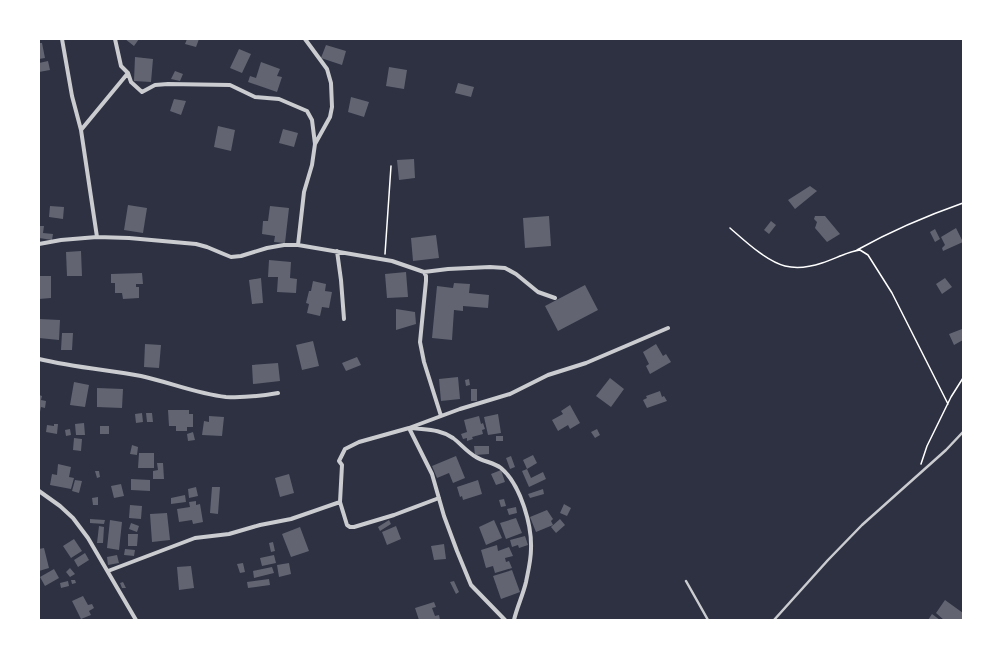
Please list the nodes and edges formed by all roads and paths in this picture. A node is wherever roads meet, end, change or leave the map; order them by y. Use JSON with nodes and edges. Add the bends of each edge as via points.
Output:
{"nodes":[{"id":1,"x":62,"y":39,"type":"edge"},
{"id":2,"x":115,"y":39,"type":"edge"},
{"id":3,"x":306,"y":39,"type":"edge"},
{"id":4,"x":128,"y":73,"type":"junction"},
{"id":5,"x":81,"y":130,"type":"junction"},
{"id":6,"x":315,"y":144,"type":"junction"},
{"id":7,"x":391,"y":166,"type":"dead end"},
{"id":8,"x":963,"y":203,"type":"edge"},
{"id":9,"x":730,"y":228,"type":"dead end"},
{"id":10,"x":97,"y":237,"type":"junction"},
{"id":11,"x":39,"y":244,"type":"edge"},
{"id":12,"x":298,"y":245,"type":"junction"},
{"id":13,"x":337,"y":251,"type":"junction"},
{"id":14,"x":855,"y":251,"type":"junction"},
{"id":15,"x":384,"y":259,"type":"junction"},
{"id":16,"x":424,"y":272,"type":"junction"},
{"id":17,"x":555,"y":298,"type":"dead end"},
{"id":18,"x":344,"y":320,"type":"dead end"},
{"id":19,"x":668,"y":328,"type":"dead end"},
{"id":20,"x":39,"y":359,"type":"edge"},
{"id":21,"x":963,"y":378,"type":"edge"},
{"id":22,"x":278,"y":393,"type":"dead end"},
{"id":23,"x":948,"y":404,"type":"junction"},
{"id":24,"x":441,"y":416,"type":"junction"},
{"id":25,"x":409,"y":428,"type":"junction"},
{"id":26,"x":963,"y":432,"type":"edge"},
{"id":27,"x":919,"y":474,"type":"junction"},
{"id":28,"x":39,"y":491,"type":"edge"},
{"id":29,"x":439,"y":498,"type":"junction"},
{"id":30,"x":340,"y":502,"type":"junction"},
{"id":31,"x":108,"y":571,"type":"junction"},
{"id":32,"x":686,"y":582,"type":"dead end"},
{"id":33,"x":136,"y":620,"type":"edge"},
{"id":34,"x":505,"y":620,"type":"edge"},
{"id":35,"x":514,"y":620,"type":"edge"},
{"id":36,"x":708,"y":620,"type":"edge"},
{"id":37,"x":774,"y":620,"type":"edge"}],
"edges":[{"from":1,"to":5,"type":"street"},
{"from":2,"to":4,"type":"street","via":[[121,66]]},
{"from":3,"to":6,"type":"street","via":[[327,69],[331,83],[330,117]]},
{"from":4,"to":5,"type":"street"},
{"from":4,"to":6,"type":"street","via":[[131,82],[142,92],[155,85],[230,85],[256,97],[279,99],[296,105],[311,116]]},
{"from":5,"to":10,"type":"street"},
{"from":6,"to":12,"type":"street","via":[[304,192]]},
{"from":7,"to":15,"type":"path"},
{"from":8,"to":14,"type":"path","via":[[881,236]]},
{"from":9,"to":14,"type":"path","via":[[772,261],[786,267],[802,268]]},
{"from":10,"to":11,"type":"street"},
{"from":10,"to":12,"type":"street","via":[[196,244],[231,257],[267,248]]},
{"from":12,"to":13,"type":"street"},
{"from":13,"to":15,"type":"street"},
{"from":13,"to":18,"type":"street"},
{"from":14,"to":23,"type":"path","via":[[860,250],[868,255],[882,275]]},
{"from":15,"to":16,"type":"street"},
{"from":16,"to":17,"type":"street","via":[[490,266],[505,268],[538,292]]},
{"from":16,"to":24,"type":"street","via":[[426,281],[420,342]]},
{"from":19,"to":24,"type":"street","via":[[586,363],[548,375],[510,394]]},
{"from":20,"to":22,"type":"street","via":[[74,367],[142,376],[226,397],[254,397]]},
{"from":21,"to":23,"type":"path"},
{"from":23,"to":27,"type":"path","via":[[924,454]]},
{"from":24,"to":25,"type":"street"},
{"from":25,"to":29,"type":"street","via":[[432,474]]},
{"from":25,"to":30,"type":"street","via":[[359,442],[345,449],[339,461],[342,465]]},
{"from":25,"to":35,"type":"street","via":[[443,432],[477,457],[500,468],[514,484],[523,507],[531,550],[526,582]]},
{"from":26,"to":27,"type":"lane"},
{"from":27,"to":37,"type":"lane","via":[[828,560]]},
{"from":28,"to":31,"type":"street","via":[[73,518]]},
{"from":29,"to":30,"type":"street","via":[[354,527],[347,525]]},
{"from":29,"to":34,"type":"street","via":[[471,584]]},
{"from":30,"to":31,"type":"street","via":[[228,534],[194,538]]},
{"from":31,"to":33,"type":"street"},
{"from":32,"to":36,"type":"lane"}]}
